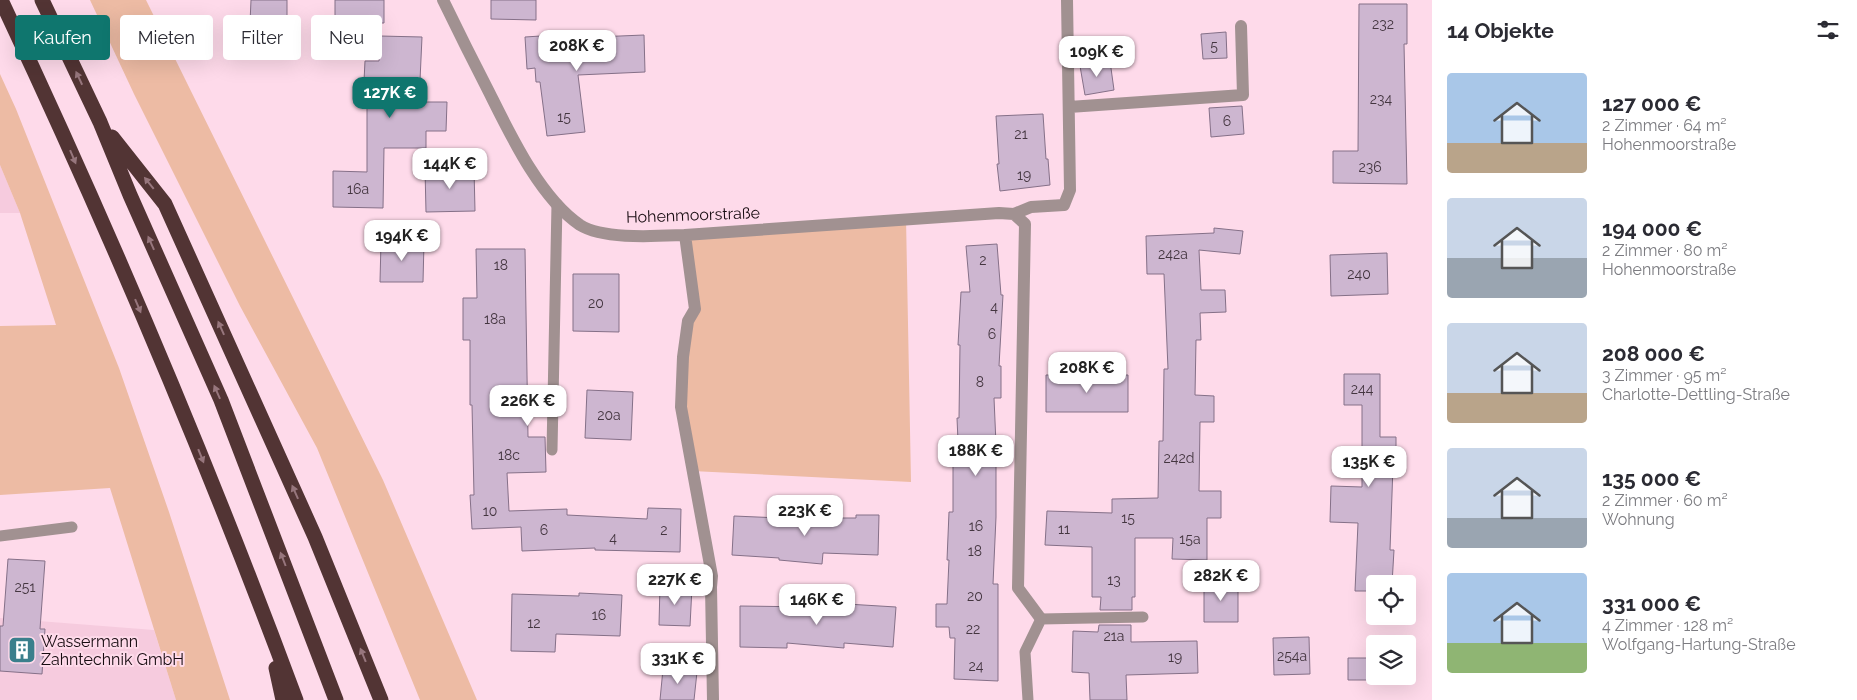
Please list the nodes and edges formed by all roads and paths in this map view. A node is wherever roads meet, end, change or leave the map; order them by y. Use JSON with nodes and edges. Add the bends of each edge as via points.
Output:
{"nodes":[{"id":1,"x":1,"y":0,"type":"edge"},
{"id":2,"x":42,"y":0,"type":"edge"},
{"id":3,"x":443,"y":0,"type":"edge"},
{"id":4,"x":1067,"y":0,"type":"edge"},
{"id":5,"x":1241,"y":26,"type":"dead end"},
{"id":6,"x":1069,"y":106,"type":"junction"},
{"id":7,"x":100,"y":122,"type":"junction"},
{"id":8,"x":557,"y":204,"type":"junction"},
{"id":9,"x":1014,"y":214,"type":"junction"},
{"id":10,"x":685,"y":235,"type":"junction"},
{"id":11,"x":552,"y":450,"type":"dead end"},
{"id":12,"x":72,"y":527,"type":"dead end"},
{"id":13,"x":0,"y":536,"type":"edge"},
{"id":14,"x":263,"y":611,"type":"junction"},
{"id":15,"x":1143,"y":617,"type":"dead end"},
{"id":16,"x":1041,"y":619,"type":"junction"},
{"id":17,"x":283,"y":700,"type":"edge"},
{"id":18,"x":296,"y":700,"type":"edge"},
{"id":19,"x":336,"y":700,"type":"edge"},
{"id":20,"x":381,"y":700,"type":"edge"},
{"id":21,"x":713,"y":700,"type":"edge"},
{"id":22,"x":1028,"y":700,"type":"edge"}],
"edges":[{"from":1,"to":14,"type":"highway","one_way":true,"via":[[54,112],[177,396]]},
{"from":7,"to":2,"type":"highway","one_way":true},
{"from":3,"to":8,"type":"street","name":"Hohenmoorstraße","via":[[512,137]]},
{"from":4,"to":6,"type":"street","name":"Hohenmoorstraße"},
{"from":5,"to":6,"type":"street","via":[[1243,95]]},
{"from":6,"to":9,"type":"street","name":"Hohenmoorstraße","via":[[1070,190],[1064,205],[1031,207]]},
{"from":19,"to":7,"type":"highway","one_way":true,"via":[[221,400]]},
{"from":20,"to":7,"type":"highway","one_way":true,"via":[[315,537],[166,204]]},
{"from":8,"to":10,"type":"street","name":"Hohenmoorstraße","via":[[581,225],[600,232],[634,237]]},
{"from":8,"to":11,"type":"lane"},
{"from":9,"to":10,"type":"street","name":"Hohenmoorstraße","via":[[951,215]]},
{"from":9,"to":16,"type":"street","via":[[1025,224],[1018,588]]},
{"from":10,"to":21,"type":"street","via":[[695,309],[688,321],[681,407],[712,576]]},
{"from":12,"to":13,"type":"lane"},
{"from":14,"to":17,"type":"highway"},
{"from":14,"to":18,"type":"highway"},
{"from":15,"to":16,"type":"lane"},
{"from":16,"to":22,"type":"lane","via":[[1026,652]]}]}
